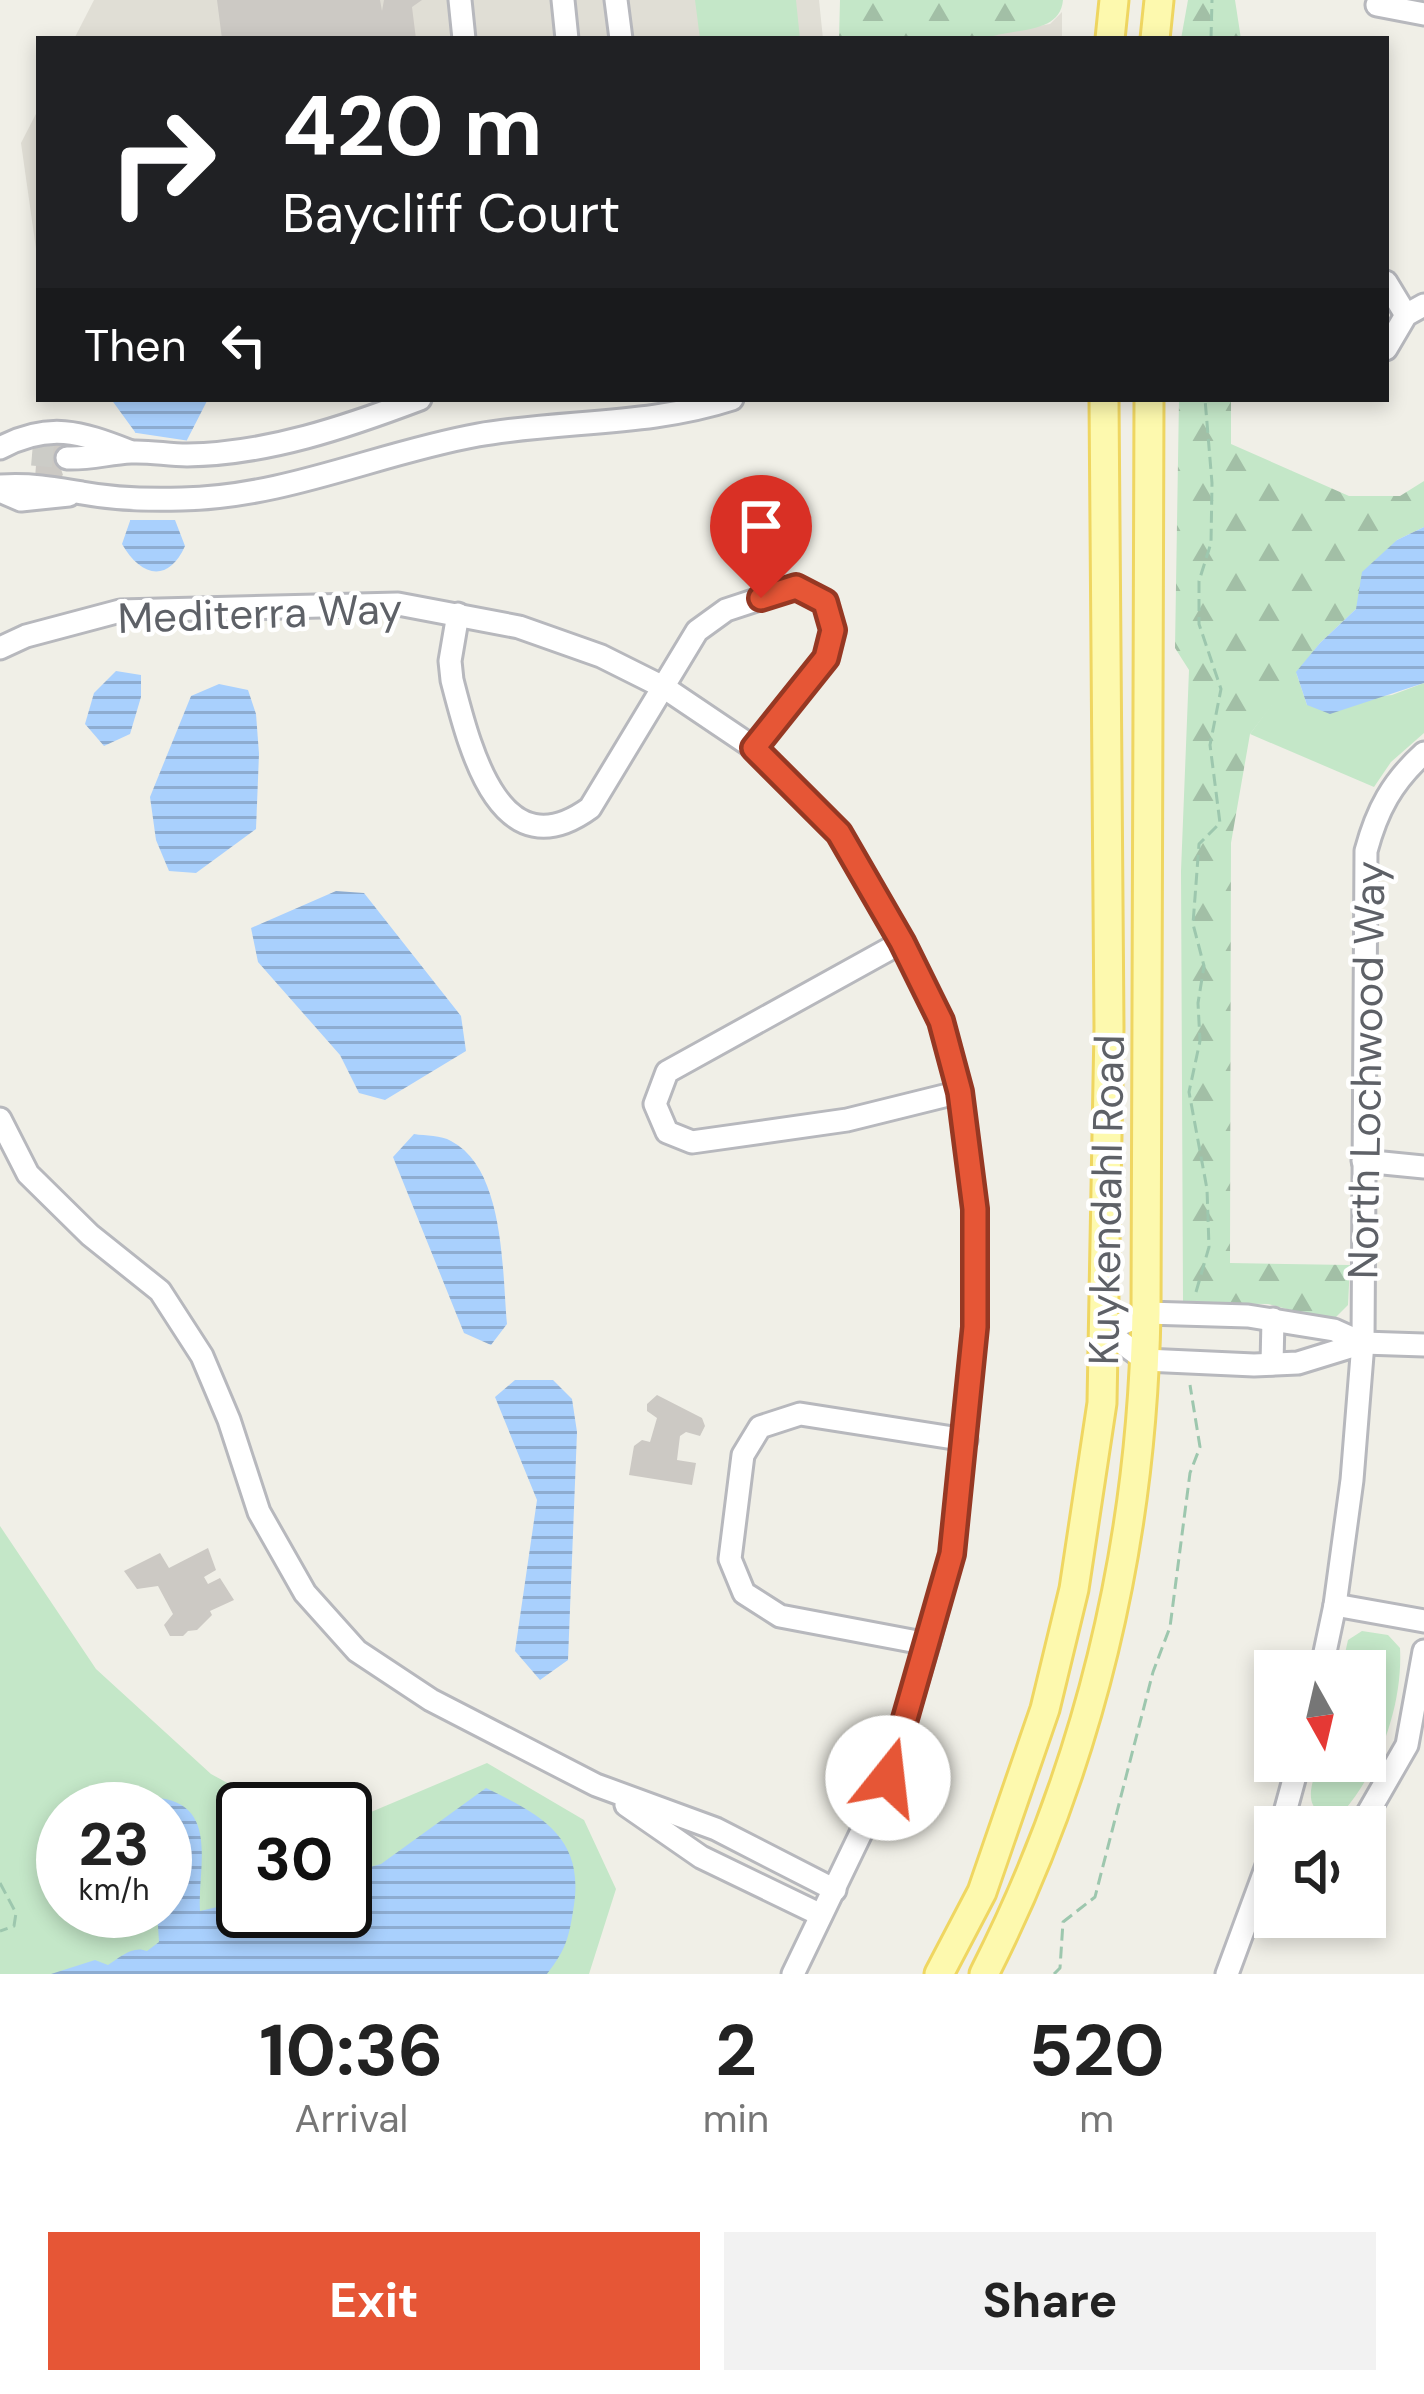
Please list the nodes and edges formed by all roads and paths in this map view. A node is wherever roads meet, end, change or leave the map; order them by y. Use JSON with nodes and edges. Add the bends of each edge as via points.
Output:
{"nodes":[{"id":1,"x":460,"y":0,"type":"edge"},
{"id":2,"x":562,"y":0,"type":"edge"},
{"id":3,"x":616,"y":0,"type":"edge"},
{"id":4,"x":1114,"y":0,"type":"edge"},
{"id":5,"x":1159,"y":0,"type":"edge"},
{"id":6,"x":1212,"y":0,"type":"edge"},
{"id":7,"x":1377,"y":5,"type":"dead end"},
{"id":8,"x":1424,"y":14,"type":"edge"},
{"id":9,"x":464,"y":36,"type":"edge"},
{"id":10,"x":567,"y":36,"type":"edge"},
{"id":11,"x":621,"y":36,"type":"edge"},
{"id":12,"x":1109,"y":36,"type":"edge"},
{"id":13,"x":1155,"y":36,"type":"edge"},
{"id":14,"x":1210,"y":36,"type":"edge"},
{"id":15,"x":1389,"y":285,"type":"edge"},
{"id":16,"x":1415,"y":310,"type":"edge"},
{"id":17,"x":1389,"y":346,"type":"edge"},
{"id":18,"x":412,"y":402,"type":"edge"},
{"id":19,"x":663,"y":402,"type":"edge"},
{"id":20,"x":723,"y":402,"type":"edge"},
{"id":21,"x":1104,"y":402,"type":"edge"},
{"id":22,"x":1149,"y":402,"type":"edge"},
{"id":23,"x":1205,"y":402,"type":"edge"},
{"id":24,"x":689,"y":413,"type":"junction"},
{"id":25,"x":277,"y":443,"type":"junction"},
{"id":26,"x":0,"y":449,"type":"edge"},
{"id":27,"x":130,"y":452,"type":"junction"},
{"id":28,"x":32,"y":455,"type":"tunnel mouth"},
{"id":29,"x":68,"y":458,"type":"tunnel mouth"},
{"id":30,"x":0,"y":488,"type":"edge"},
{"id":31,"x":285,"y":488,"type":"junction"},
{"id":32,"x":458,"y":614,"type":"junction"},
{"id":33,"x":0,"y":648,"type":"edge"},
{"id":34,"x":665,"y":688,"type":"junction"},
{"id":35,"x":754,"y":748,"type":"junction"},
{"id":36,"x":1424,"y":753,"type":"edge"},
{"id":37,"x":902,"y":942,"type":"junction"},
{"id":38,"x":960,"y":1092,"type":"junction"},
{"id":39,"x":0,"y":1119,"type":"edge"},
{"id":40,"x":1363,"y":1161,"type":"junction"},
{"id":41,"x":1424,"y":1167,"type":"edge"},
{"id":42,"x":1146,"y":1313,"type":"junction"},
{"id":43,"x":1188,"y":1314,"type":"junction"},
{"id":44,"x":1273,"y":1319,"type":"junction"},
{"id":45,"x":1106,"y":1331,"type":"junction"},
{"id":46,"x":1363,"y":1343,"type":"junction"},
{"id":47,"x":1424,"y":1345,"type":"edge"},
{"id":48,"x":1145,"y":1360,"type":"junction"},
{"id":49,"x":1190,"y":1362,"type":"junction"},
{"id":50,"x":1272,"y":1364,"type":"junction"},
{"id":51,"x":966,"y":1440,"type":"junction"},
{"id":52,"x":1335,"y":1605,"type":"junction"},
{"id":53,"x":1424,"y":1621,"type":"edge"},
{"id":54,"x":928,"y":1644,"type":"junction"},
{"id":55,"x":1325,"y":1650,"type":"edge"},
{"id":56,"x":1424,"y":1651,"type":"edge"},
{"id":57,"x":596,"y":1785,"type":"junction"},
{"id":58,"x":1372,"y":1806,"type":"edge"},
{"id":59,"x":0,"y":1883,"type":"edge"},
{"id":60,"x":836,"y":1890,"type":"junction"},
{"id":61,"x":1254,"y":1901,"type":"edge"},
{"id":62,"x":821,"y":1915,"type":"junction"},
{"id":63,"x":0,"y":1931,"type":"edge"},
{"id":64,"x":793,"y":1974,"type":"edge"},
{"id":65,"x":939,"y":1974,"type":"edge"},
{"id":66,"x":984,"y":1974,"type":"edge"},
{"id":67,"x":1054,"y":1974,"type":"edge"},
{"id":68,"x":1227,"y":1974,"type":"edge"}],
"edges":[{"from":1,"to":9,"type":"street"},
{"from":2,"to":10,"type":"street"},
{"from":3,"to":11,"type":"street"},
{"from":4,"to":12,"type":"main road"},
{"from":5,"to":13,"type":"main road"},
{"from":6,"to":14,"type":"path"},
{"from":7,"to":8,"type":"street"},
{"from":15,"to":16,"type":"street"},
{"from":16,"to":17,"type":"street"},
{"from":18,"to":25,"type":"street"},
{"from":19,"to":24,"type":"street"},
{"from":20,"to":24,"type":"street"},
{"from":21,"to":45,"type":"main road","name":"Kuykendahl Road"},
{"from":22,"to":42,"type":"main road","name":"Kuykendahl Road"},
{"from":23,"to":43,"type":"path","via":[[1212,483],[1199,625],[1221,688],[1210,745],[1220,823],[1199,844],[1193,924],[1204,966],[1190,1092],[1209,1247]]},
{"from":24,"to":31,"type":"street","via":[[471,436]]},
{"from":25,"to":27,"type":"street","via":[[188,455]]},
{"from":25,"to":31,"type":"street"},
{"from":26,"to":27,"type":"street","via":[[51,431]]},
{"from":26,"to":28,"type":"street"},
{"from":27,"to":29,"type":"street"},
{"from":30,"to":31,"type":"street","via":[[21,500],[80,493],[183,499]]},
{"from":32,"to":33,"type":"street","name":"Mediterra Way","via":[[398,604],[120,611]]},
{"from":32,"to":34,"type":"street","name":"Mediterra Way","via":[[560,639]]},
{"from":32,"to":34,"type":"street","via":[[450,661],[459,707],[493,797],[529,825],[550,827],[590,808]]},
{"from":34,"to":35,"type":"street","name":"Mediterra Way"},
{"from":34,"to":35,"type":"street","via":[[697,632],[726,610],[796,587],[825,602],[833,630],[826,658]]},
{"from":35,"to":37,"type":"street","name":"Mediterra Way","via":[[839,833]]},
{"from":36,"to":40,"type":"street","name":"North Lochwood Way","via":[[1383,800],[1366,851]]},
{"from":37,"to":38,"type":"street","name":"Mediterra Way","via":[[941,1021]]},
{"from":37,"to":38,"type":"street","via":[[667,1072],[655,1104],[667,1132],[692,1142],[847,1120]]},
{"from":38,"to":51,"type":"street","name":"Mediterra Way","via":[[975,1209]]},
{"from":39,"to":57,"type":"street","via":[[28,1174],[160,1291],[181,1323],[229,1420],[259,1512],[305,1593],[357,1651],[414,1689]]},
{"from":40,"to":41,"type":"street"},
{"from":40,"to":46,"type":"street","name":"North Lochwood Way"},
{"from":42,"to":43,"type":"street"},
{"from":42,"to":45,"type":"street"},
{"from":42,"to":48,"type":"main road","name":"Kuykendahl Road"},
{"from":43,"to":44,"type":"street"},
{"from":44,"to":46,"type":"street"},
{"from":44,"to":50,"type":"street"},
{"from":45,"to":48,"type":"street"},
{"from":45,"to":65,"type":"main road","name":"Kuykendahl Road","via":[[1088,1505],[1056,1670],[982,1892]]},
{"from":46,"to":47,"type":"street"},
{"from":46,"to":50,"type":"street"},
{"from":46,"to":52,"type":"street","name":"North Lochwood Way"},
{"from":48,"to":49,"type":"street"},
{"from":48,"to":66,"type":"main road","name":"Kuykendahl Road","via":[[1125,1557],[1102,1669],[1046,1841]]},
{"from":49,"to":50,"type":"street"},
{"from":49,"to":67,"type":"path","via":[[1199,1447],[1170,1627],[1095,1897],[1063,1922]]},
{"from":51,"to":54,"type":"street","name":"Mediterra Way","via":[[952,1554]]},
{"from":51,"to":54,"type":"street","via":[[800,1414],[760,1427],[743,1455],[730,1559],[744,1593],[780,1616]]},
{"from":52,"to":53,"type":"street"},
{"from":52,"to":55,"type":"street","name":"North Lochwood Way"},
{"from":54,"to":60,"type":"street","name":"Mediterra Way","via":[[888,1778]]},
{"from":56,"to":58,"type":"street","via":[[1408,1745]]},
{"from":57,"to":60,"type":"street","via":[[716,1829]]},
{"from":57,"to":62,"type":"street","via":[[701,1857]]},
{"from":59,"to":63,"type":"path","via":[[16,1913],[14,1926]]},
{"from":60,"to":62,"type":"street","name":"Mediterra Way"},
{"from":61,"to":68,"type":"street"},
{"from":62,"to":64,"type":"street","name":"Mediterra Way"}]}
